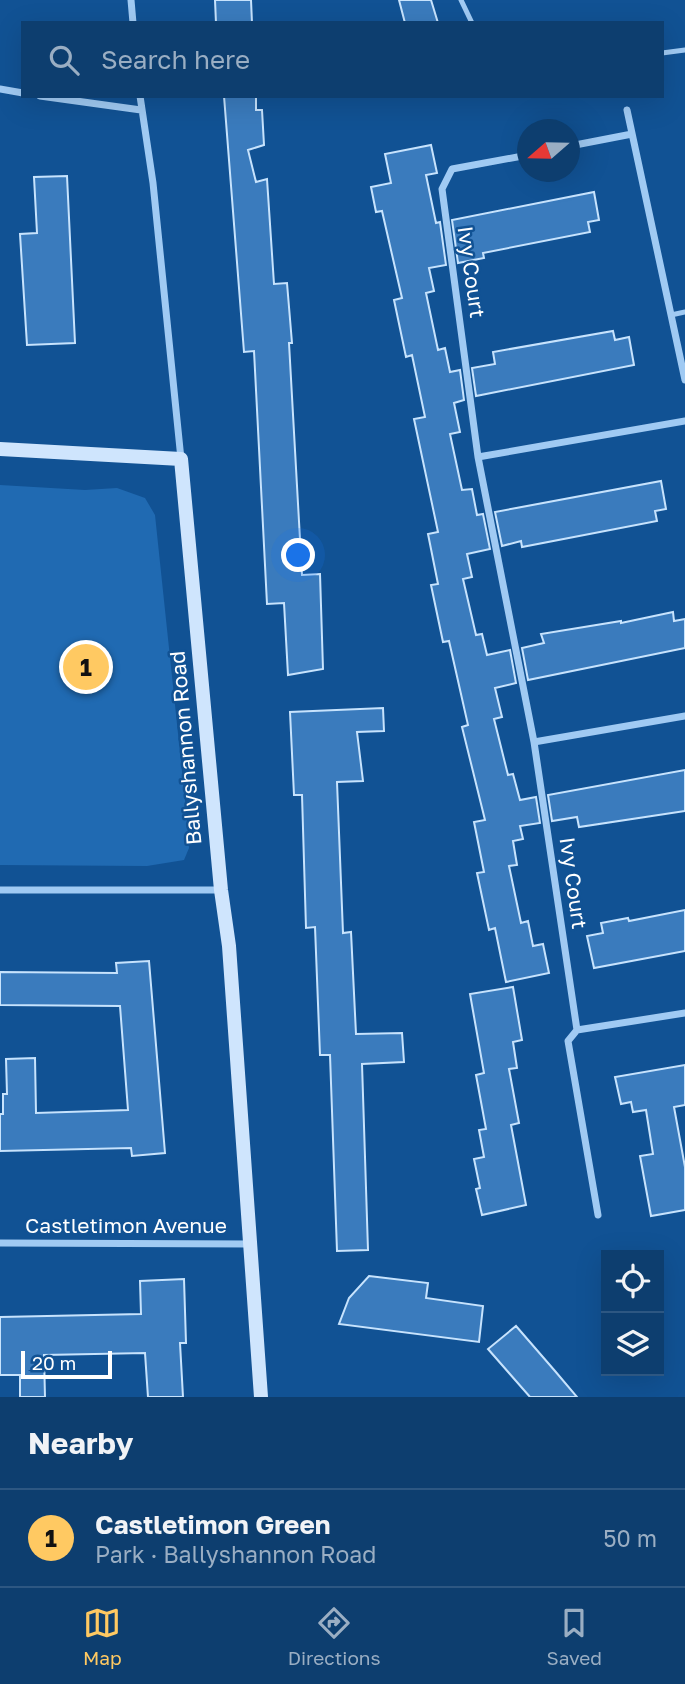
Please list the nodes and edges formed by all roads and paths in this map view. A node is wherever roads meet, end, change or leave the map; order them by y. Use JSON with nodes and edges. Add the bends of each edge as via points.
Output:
{"nodes":[{"id":1,"x":131,"y":0,"type":"edge"},
{"id":2,"x":461,"y":0,"type":"edge"},
{"id":3,"x":133,"y":21,"type":"edge"},
{"id":4,"x":471,"y":21,"type":"edge"},
{"id":5,"x":685,"y":50,"type":"edge"},
{"id":6,"x":664,"y":53,"type":"edge"},
{"id":7,"x":0,"y":89,"type":"edge"},
{"id":8,"x":21,"y":93,"type":"edge"},
{"id":9,"x":54,"y":98,"type":"edge"},
{"id":10,"x":140,"y":98,"type":"edge"},
{"id":11,"x":141,"y":110,"type":"junction"},
{"id":12,"x":627,"y":110,"type":"dead end"},
{"id":13,"x":632,"y":134,"type":"junction"},
{"id":14,"x":580,"y":144,"type":"edge"},
{"id":15,"x":517,"y":157,"type":"edge"},
{"id":16,"x":685,"y":312,"type":"edge"},
{"id":17,"x":671,"y":315,"type":"junction"},
{"id":18,"x":685,"y":380,"type":"edge"},
{"id":19,"x":685,"y":421,"type":"edge"},
{"id":20,"x":0,"y":449,"type":"edge"},
{"id":21,"x":478,"y":457,"type":"junction"},
{"id":22,"x":181,"y":459,"type":"junction"},
{"id":23,"x":685,"y":716,"type":"edge"},
{"id":24,"x":534,"y":742,"type":"junction"},
{"id":25,"x":0,"y":890,"type":"edge"},
{"id":26,"x":221,"y":890,"type":"junction"},
{"id":27,"x":685,"y":1013,"type":"edge"},
{"id":28,"x":577,"y":1030,"type":"junction"},
{"id":29,"x":598,"y":1215,"type":"dead end"},
{"id":30,"x":0,"y":1243,"type":"edge"},
{"id":31,"x":251,"y":1244,"type":"junction"},
{"id":32,"x":261,"y":1397,"type":"edge"}],
"edges":[{"from":1,"to":3,"type":"street"},
{"from":2,"to":4,"type":"lane"},
{"from":5,"to":6,"type":"lane"},
{"from":7,"to":8,"type":"street"},
{"from":9,"to":11,"type":"street"},
{"from":10,"to":11,"type":"street","name":"Ballyshannon Road"},
{"from":11,"to":22,"type":"street","name":"Ballyshannon Road","via":[[153,183]]},
{"from":12,"to":13,"type":"street"},
{"from":13,"to":14,"type":"street"},
{"from":13,"to":17,"type":"street"},
{"from":15,"to":21,"type":"street","name":"Ivy Court","via":[[452,169],[442,189]]},
{"from":16,"to":17,"type":"lane"},
{"from":17,"to":18,"type":"street"},
{"from":19,"to":21,"type":"street"},
{"from":20,"to":22,"type":"street"},
{"from":21,"to":24,"type":"street","name":"Ivy Court"},
{"from":22,"to":26,"type":"street","name":"Ballyshannon Road"},
{"from":23,"to":24,"type":"street"},
{"from":24,"to":28,"type":"street","name":"Ivy Court"},
{"from":25,"to":26,"type":"street"},
{"from":26,"to":31,"type":"street","name":"Ballyshannon Road"},
{"from":27,"to":28,"type":"street"},
{"from":28,"to":29,"type":"street","name":"Ivy Court","via":[[568,1041]]},
{"from":30,"to":31,"type":"street","name":"Castletimon Avenue"},
{"from":31,"to":32,"type":"street","name":"Ballyshannon Road"}]}
